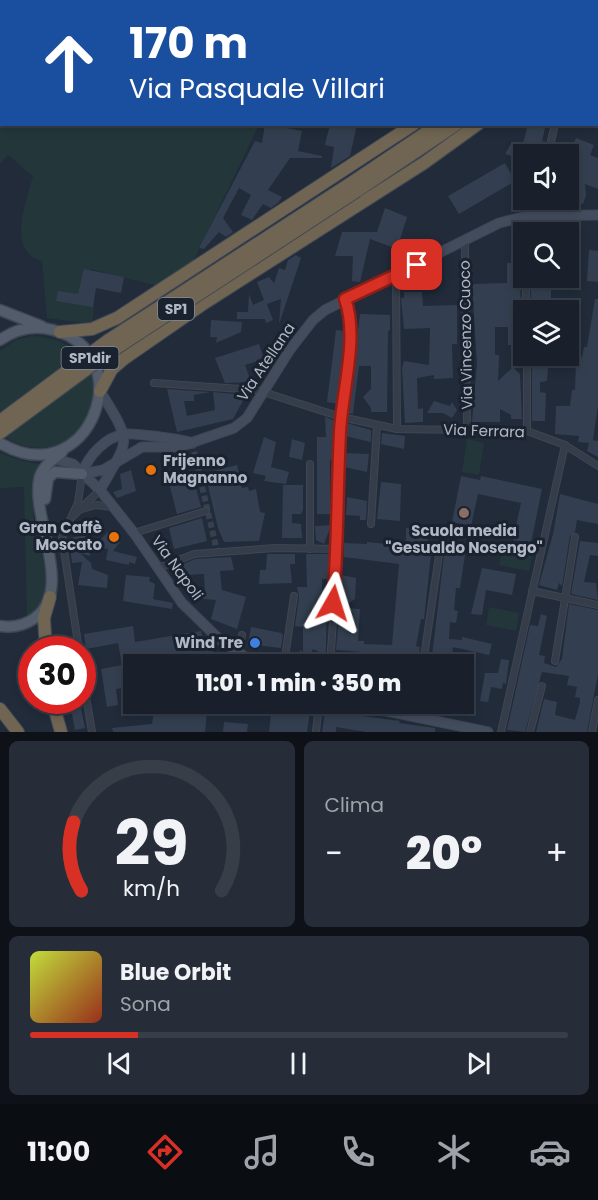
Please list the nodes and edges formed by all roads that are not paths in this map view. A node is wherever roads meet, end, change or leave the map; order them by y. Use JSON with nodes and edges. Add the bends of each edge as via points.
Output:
{"nodes":[{"id":1,"x":411,"y":126,"type":"edge"},
{"id":2,"x":436,"y":126,"type":"edge"},
{"id":3,"x":454,"y":126,"type":"edge"},
{"id":4,"x":475,"y":126,"type":"edge"},
{"id":5,"x":555,"y":126,"type":"edge"},
{"id":6,"x":550,"y":144,"type":"edge"},
{"id":7,"x":354,"y":187,"type":"junction"},
{"id":8,"x":533,"y":210,"type":"edge"},
{"id":9,"x":598,"y":215,"type":"edge"},
{"id":10,"x":530,"y":216,"type":"junction"},
{"id":11,"x":528,"y":222,"type":"edge"},
{"id":12,"x":465,"y":241,"type":"junction"},
{"id":13,"x":396,"y":275,"type":"junction"},
{"id":14,"x":345,"y":299,"type":"junction"},
{"id":15,"x":0,"y":310,"type":"edge"},
{"id":16,"x":47,"y":329,"type":"junction"},
{"id":17,"x":60,"y":332,"type":"junction"},
{"id":18,"x":0,"y":340,"type":"edge"},
{"id":19,"x":527,"y":366,"type":"edge"},
{"id":20,"x":154,"y":383,"type":"dead end"},
{"id":21,"x":100,"y":391,"type":"junction"},
{"id":22,"x":262,"y":393,"type":"junction"},
{"id":23,"x":341,"y":417,"type":"junction"},
{"id":24,"x":0,"y":420,"type":"edge"},
{"id":25,"x":377,"y":424,"type":"junction"},
{"id":26,"x":397,"y":429,"type":"junction"},
{"id":27,"x":467,"y":429,"type":"junction"},
{"id":28,"x":527,"y":431,"type":"junction"},
{"id":29,"x":0,"y":433,"type":"edge"},
{"id":30,"x":124,"y":434,"type":"junction"},
{"id":31,"x":192,"y":442,"type":"junction"},
{"id":32,"x":0,"y":443,"type":"edge"},
{"id":33,"x":565,"y":445,"type":"junction"},
{"id":34,"x":49,"y":457,"type":"junction"},
{"id":35,"x":119,"y":461,"type":"junction"},
{"id":36,"x":310,"y":464,"type":"dead end"},
{"id":37,"x":598,"y":465,"type":"edge"},
{"id":38,"x":82,"y":474,"type":"junction"},
{"id":39,"x":100,"y":490,"type":"junction"},
{"id":40,"x":113,"y":507,"type":"junction"},
{"id":41,"x":79,"y":511,"type":"junction"},
{"id":42,"x":206,"y":511,"type":"dead end"},
{"id":43,"x":70,"y":518,"type":"junction"},
{"id":44,"x":42,"y":523,"type":"junction"},
{"id":45,"x":371,"y":524,"type":"dead end"},
{"id":46,"x":134,"y":533,"type":"junction"},
{"id":47,"x":575,"y":537,"type":"dead end"},
{"id":48,"x":310,"y":549,"type":"junction"},
{"id":49,"x":338,"y":549,"type":"junction"},
{"id":50,"x":439,"y":555,"type":"dead end"},
{"id":51,"x":158,"y":568,"type":"junction"},
{"id":52,"x":532,"y":591,"type":"junction"},
{"id":53,"x":294,"y":596,"type":"dead end"},
{"id":54,"x":50,"y":597,"type":"junction"},
{"id":55,"x":565,"y":599,"type":"junction"},
{"id":56,"x":598,"y":606,"type":"edge"},
{"id":57,"x":0,"y":626,"type":"edge"},
{"id":58,"x":242,"y":635,"type":"dead end"},
{"id":59,"x":45,"y":636,"type":"edge"},
{"id":60,"x":77,"y":636,"type":"edge"},
{"id":61,"x":239,"y":654,"type":"joint"},
{"id":62,"x":285,"y":654,"type":"edge"},
{"id":63,"x":331,"y":654,"type":"edge"},
{"id":64,"x":424,"y":654,"type":"edge"},
{"id":65,"x":555,"y":661,"type":"dead end"},
{"id":66,"x":542,"y":686,"type":"dead end"},
{"id":67,"x":598,"y":700,"type":"edge"},
{"id":68,"x":0,"y":709,"type":"edge"},
{"id":69,"x":56,"y":714,"type":"edge"},
{"id":70,"x":89,"y":714,"type":"edge"},
{"id":71,"x":318,"y":714,"type":"edge"},
{"id":72,"x":402,"y":714,"type":"edge"},
{"id":73,"x":417,"y":714,"type":"edge"},
{"id":74,"x":417,"y":717,"type":"junction"},
{"id":75,"x":467,"y":730,"type":"edge"},
{"id":76,"x":18,"y":732,"type":"edge"},
{"id":77,"x":61,"y":732,"type":"edge"},
{"id":78,"x":92,"y":732,"type":"edge"},
{"id":79,"x":316,"y":732,"type":"edge"},
{"id":80,"x":488,"y":732,"type":"edge"},
{"id":81,"x":501,"y":732,"type":"edge"},
{"id":82,"x":531,"y":732,"type":"edge"},
{"id":83,"x":592,"y":732,"type":"edge"}],
"edges":[{"from":1,"to":17,"type":"highway","via":[[117,318],[92,329]]},
{"from":2,"to":7,"type":"highway"},
{"from":3,"to":7,"type":"highway","number":"SP1"},
{"from":4,"to":21,"type":"highway","via":[[125,358],[112,369]]},
{"from":5,"to":6,"type":"street"},
{"from":7,"to":24,"type":"highway","number":"SP1","bridge":true,"via":[[107,341]]},
{"from":7,"to":29,"type":"highway","number":"SP1","bridge":true,"via":[[106,355]]},
{"from":8,"to":10,"type":"street"},
{"from":9,"to":10,"type":"main road","name":"Via Atellana"},
{"from":10,"to":11,"type":"street"},
{"from":10,"to":12,"type":"main road","name":"Via Atellana","via":[[500,223]]},
{"from":12,"to":13,"type":"main road","name":"Via Atellana"},
{"from":12,"to":27,"type":"street","name":"Via Vincenzo Cuoco"},
{"from":13,"to":14,"type":"main road","name":"Via Atellana"},
{"from":13,"to":26,"type":"street"},
{"from":14,"to":22,"type":"main road","name":"Via Atellana","via":[[313,320]]},
{"from":14,"to":23,"type":"street","via":[[352,318]]},
{"from":15,"to":16,"type":"main road"},
{"from":16,"to":17,"type":"main road","number":"SP1dir"},
{"from":16,"to":18,"type":"main road","number":"SP1dir","via":[[21,329]]},
{"from":17,"to":21,"type":"main road","number":"SP1dir","via":[[73,339],[93,362]]},
{"from":19,"to":28,"type":"street"},
{"from":20,"to":22,"type":"street","name":"Via Ferrara"},
{"from":21,"to":30,"type":"main road"},
{"from":21,"to":34,"type":"main road","number":"SP1dir","via":[[94,418],[76,441]]},
{"from":22,"to":23,"type":"street","name":"Via Ferrara"},
{"from":22,"to":31,"type":"main road","name":"Via Atellana","via":[[247,418],[234,428]]},
{"from":23,"to":25,"type":"street","name":"Via Ferrara"},
{"from":23,"to":49,"type":"street"},
{"from":25,"to":26,"type":"street","name":"Via Ferrara"},
{"from":25,"to":45,"type":"street"},
{"from":26,"to":27,"type":"street","name":"Via Ferrara"},
{"from":27,"to":28,"type":"street","name":"Via Ferrara"},
{"from":28,"to":33,"type":"street","name":"Via Ferrara"},
{"from":30,"to":31,"type":"main road","name":"Via Atellana"},
{"from":30,"to":35,"type":"main road","name":"Via Atellana"},
{"from":30,"to":38,"type":"main road","via":[[93,453]]},
{"from":31,"to":35,"type":"main road","name":"Via Atellana","via":[[179,447],[142,447]]},
{"from":32,"to":34,"type":"main road","via":[[23,454]]},
{"from":33,"to":37,"type":"street","name":"Via Ferrara"},
{"from":33,"to":52,"type":"street"},
{"from":34,"to":38,"type":"main road","name":"Via Napoli","via":[[73,464]]},
{"from":34,"to":44,"type":"main road","via":[[40,478]]},
{"from":35,"to":38,"type":"main road","name":"Via Atellana","via":[[103,470]]},
{"from":35,"to":39,"type":"main road","name":"Via Atellana"},
{"from":36,"to":48,"type":"street"},
{"from":38,"to":39,"type":"main road","name":"Via Napoli"},
{"from":38,"to":43,"type":"street","via":[[80,496]]},
{"from":38,"to":44,"type":"main road","via":[[59,470],[51,475]]},
{"from":39,"to":40,"type":"main road","name":"Via Napoli"},
{"from":39,"to":41,"type":"street"},
{"from":40,"to":41,"type":"street","via":[[89,506]]},
{"from":40,"to":46,"type":"main road","name":"Via Napoli"},
{"from":41,"to":43,"type":"street"},
{"from":42,"to":46,"type":"street"},
{"from":43,"to":60,"type":"street","via":[[62,537]]},
{"from":44,"to":54,"type":"main road","via":[[52,579]]},
{"from":46,"to":51,"type":"main road","name":"Via Napoli"},
{"from":47,"to":55,"type":"street"},
{"from":48,"to":49,"type":"street"},
{"from":48,"to":51,"type":"street","via":[[194,554]]},
{"from":49,"to":63,"type":"street"},
{"from":50,"to":64,"type":"street"},
{"from":51,"to":61,"type":"main road","name":"Via Napoli","via":[[189,610]]},
{"from":52,"to":55,"type":"street"},
{"from":52,"to":81,"type":"street"},
{"from":53,"to":62,"type":"street"},
{"from":54,"to":57,"type":"main road","via":[[33,619],[14,627]]},
{"from":54,"to":59,"type":"highway","via":[[44,618]]},
{"from":55,"to":56,"type":"street"},
{"from":55,"to":65,"type":"street"},
{"from":58,"to":61,"type":"street"},
{"from":66,"to":82,"type":"street"},
{"from":67,"to":83,"type":"street"},
{"from":68,"to":76,"type":"highway"},
{"from":69,"to":77,"type":"highway"},
{"from":70,"to":78,"type":"street"},
{"from":71,"to":79,"type":"street"},
{"from":72,"to":74,"type":"main road"},
{"from":73,"to":74,"type":"street"},
{"from":74,"to":75,"type":"main road"},
{"from":75,"to":80,"type":"main road"}]}
